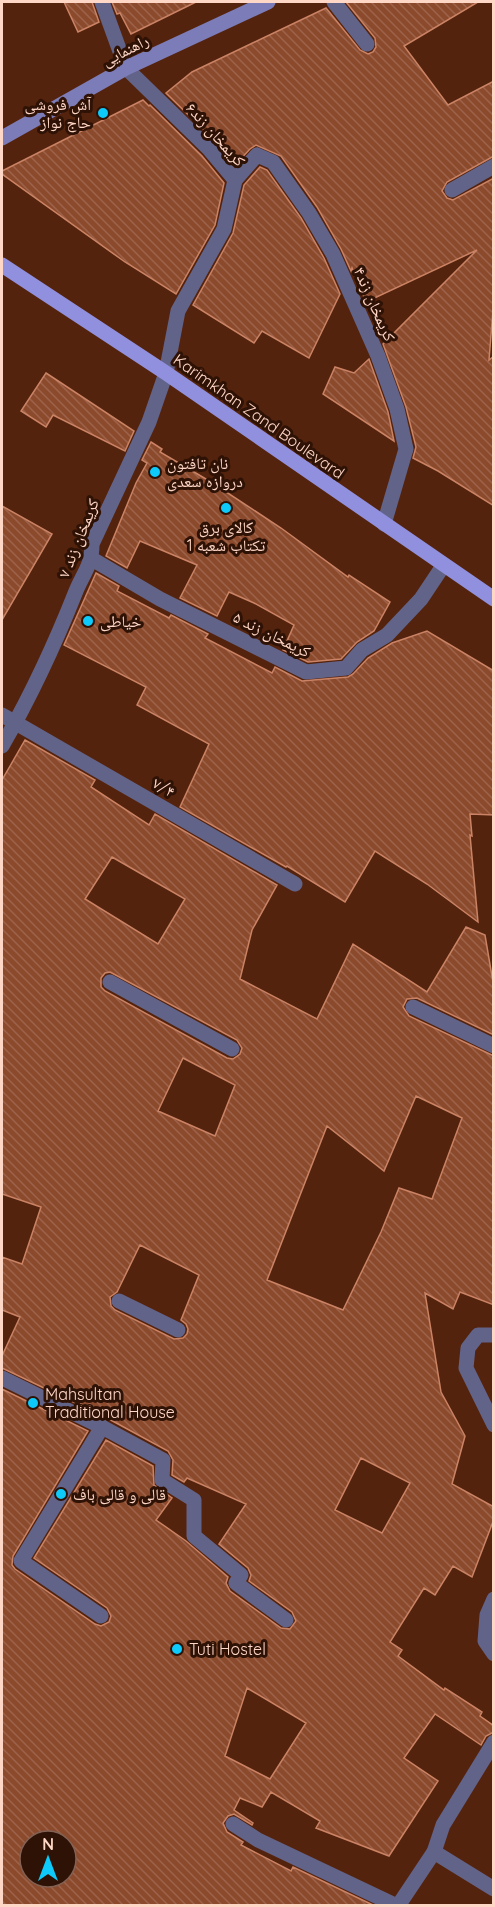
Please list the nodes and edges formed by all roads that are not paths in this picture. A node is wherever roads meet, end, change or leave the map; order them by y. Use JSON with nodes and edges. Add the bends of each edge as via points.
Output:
{"nodes":[{"id":1,"x":102,"y":2,"type":"edge"},
{"id":2,"x":268,"y":2,"type":"edge"},
{"id":3,"x":334,"y":2,"type":"edge"},
{"id":4,"x":367,"y":44,"type":"dead end"},
{"id":5,"x":126,"y":68,"type":"junction"},
{"id":6,"x":2,"y":138,"type":"edge"},
{"id":7,"x":494,"y":166,"type":"edge"},
{"id":8,"x":235,"y":180,"type":"junction"},
{"id":9,"x":452,"y":190,"type":"dead end"},
{"id":10,"x":2,"y":265,"type":"edge"},
{"id":11,"x":166,"y":373,"type":"junction"},
{"id":12,"x":384,"y":524,"type":"junction"},
{"id":13,"x":92,"y":559,"type":"junction"},
{"id":14,"x":443,"y":566,"type":"junction"},
{"id":15,"x":494,"y":599,"type":"edge"},
{"id":16,"x":8,"y":718,"type":"edge"},
{"id":17,"x":2,"y":746,"type":"edge"},
{"id":18,"x":295,"y":884,"type":"dead end"},
{"id":19,"x":110,"y":982,"type":"dead end"},
{"id":20,"x":413,"y":1007,"type":"dead end"},
{"id":21,"x":494,"y":1046,"type":"edge"},
{"id":22,"x":232,"y":1049,"type":"dead end"},
{"id":23,"x":119,"y":1301,"type":"dead end"},
{"id":24,"x":178,"y":1330,"type":"dead end"},
{"id":25,"x":494,"y":1335,"type":"edge"},
{"id":26,"x":2,"y":1378,"type":"edge"},
{"id":27,"x":494,"y":1425,"type":"edge"},
{"id":28,"x":102,"y":1427,"type":"junction"},
{"id":29,"x":494,"y":1599,"type":"edge"},
{"id":30,"x":101,"y":1616,"type":"dead end"},
{"id":31,"x":286,"y":1620,"type":"dead end"},
{"id":32,"x":494,"y":1654,"type":"edge"},
{"id":33,"x":494,"y":1742,"type":"edge"},
{"id":34,"x":233,"y":1824,"type":"dead end"},
{"id":35,"x":434,"y":1852,"type":"junction"},
{"id":36,"x":494,"y":1889,"type":"edge"},
{"id":37,"x":397,"y":1905,"type":"edge"}],
"edges":[{"from":1,"to":5,"type":"street"},
{"from":2,"to":5,"type":"street","name":"راهنمایی"},
{"from":3,"to":4,"type":"street"},
{"from":5,"to":6,"type":"street","name":"راهنمایی"},
{"from":5,"to":8,"type":"street","name":"کریمخان زند۶"},
{"from":7,"to":9,"type":"street"},
{"from":8,"to":11,"type":"street","name":"کریمخان زند۶","via":[[224,229],[178,311]]},
{"from":8,"to":12,"type":"street","name":"کریمخان زند۴","via":[[257,155],[273,162],[333,254],[378,356],[406,449]]},
{"from":10,"to":11,"type":"main road","name":"Karimkhan Zand Boulevard"},
{"from":11,"to":12,"type":"main road","name":"Karimkhan Zand Boulevard"},
{"from":11,"to":13,"type":"street","name":"کریمخان زند ۷","via":[[92,544]]},
{"from":12,"to":14,"type":"main road","name":"Karimkhan Zand Boulevard"},
{"from":13,"to":14,"type":"street","name":"کریمخان زند ۵","via":[[160,599],[306,672],[346,668],[362,650],[387,635],[421,599]]},
{"from":13,"to":16,"type":"street","name":"کریمخان زند ۷","via":[[51,650]]},
{"from":14,"to":15,"type":"main road","name":"Karimkhan Zand Boulevard"},
{"from":16,"to":17,"type":"street","name":"کریمخان زند ۷"},
{"from":16,"to":18,"type":"street","name":"۷/۴"},
{"from":19,"to":22,"type":"street"},
{"from":20,"to":21,"type":"street"},
{"from":23,"to":24,"type":"street"},
{"from":25,"to":27,"type":"street","via":[[478,1335],[468,1348],[466,1368]]},
{"from":26,"to":28,"type":"street"},
{"from":28,"to":30,"type":"street","via":[[21,1561]]},
{"from":28,"to":31,"type":"street","via":[[163,1460],[162,1479],[194,1500],[194,1536],[241,1575],[236,1583]]},
{"from":29,"to":32,"type":"street","via":[[487,1615],[485,1641]]},
{"from":33,"to":35,"type":"street","via":[[443,1825]]},
{"from":34,"to":37,"type":"street","via":[[258,1840]]},
{"from":35,"to":36,"type":"street"},
{"from":35,"to":37,"type":"street"}]}
